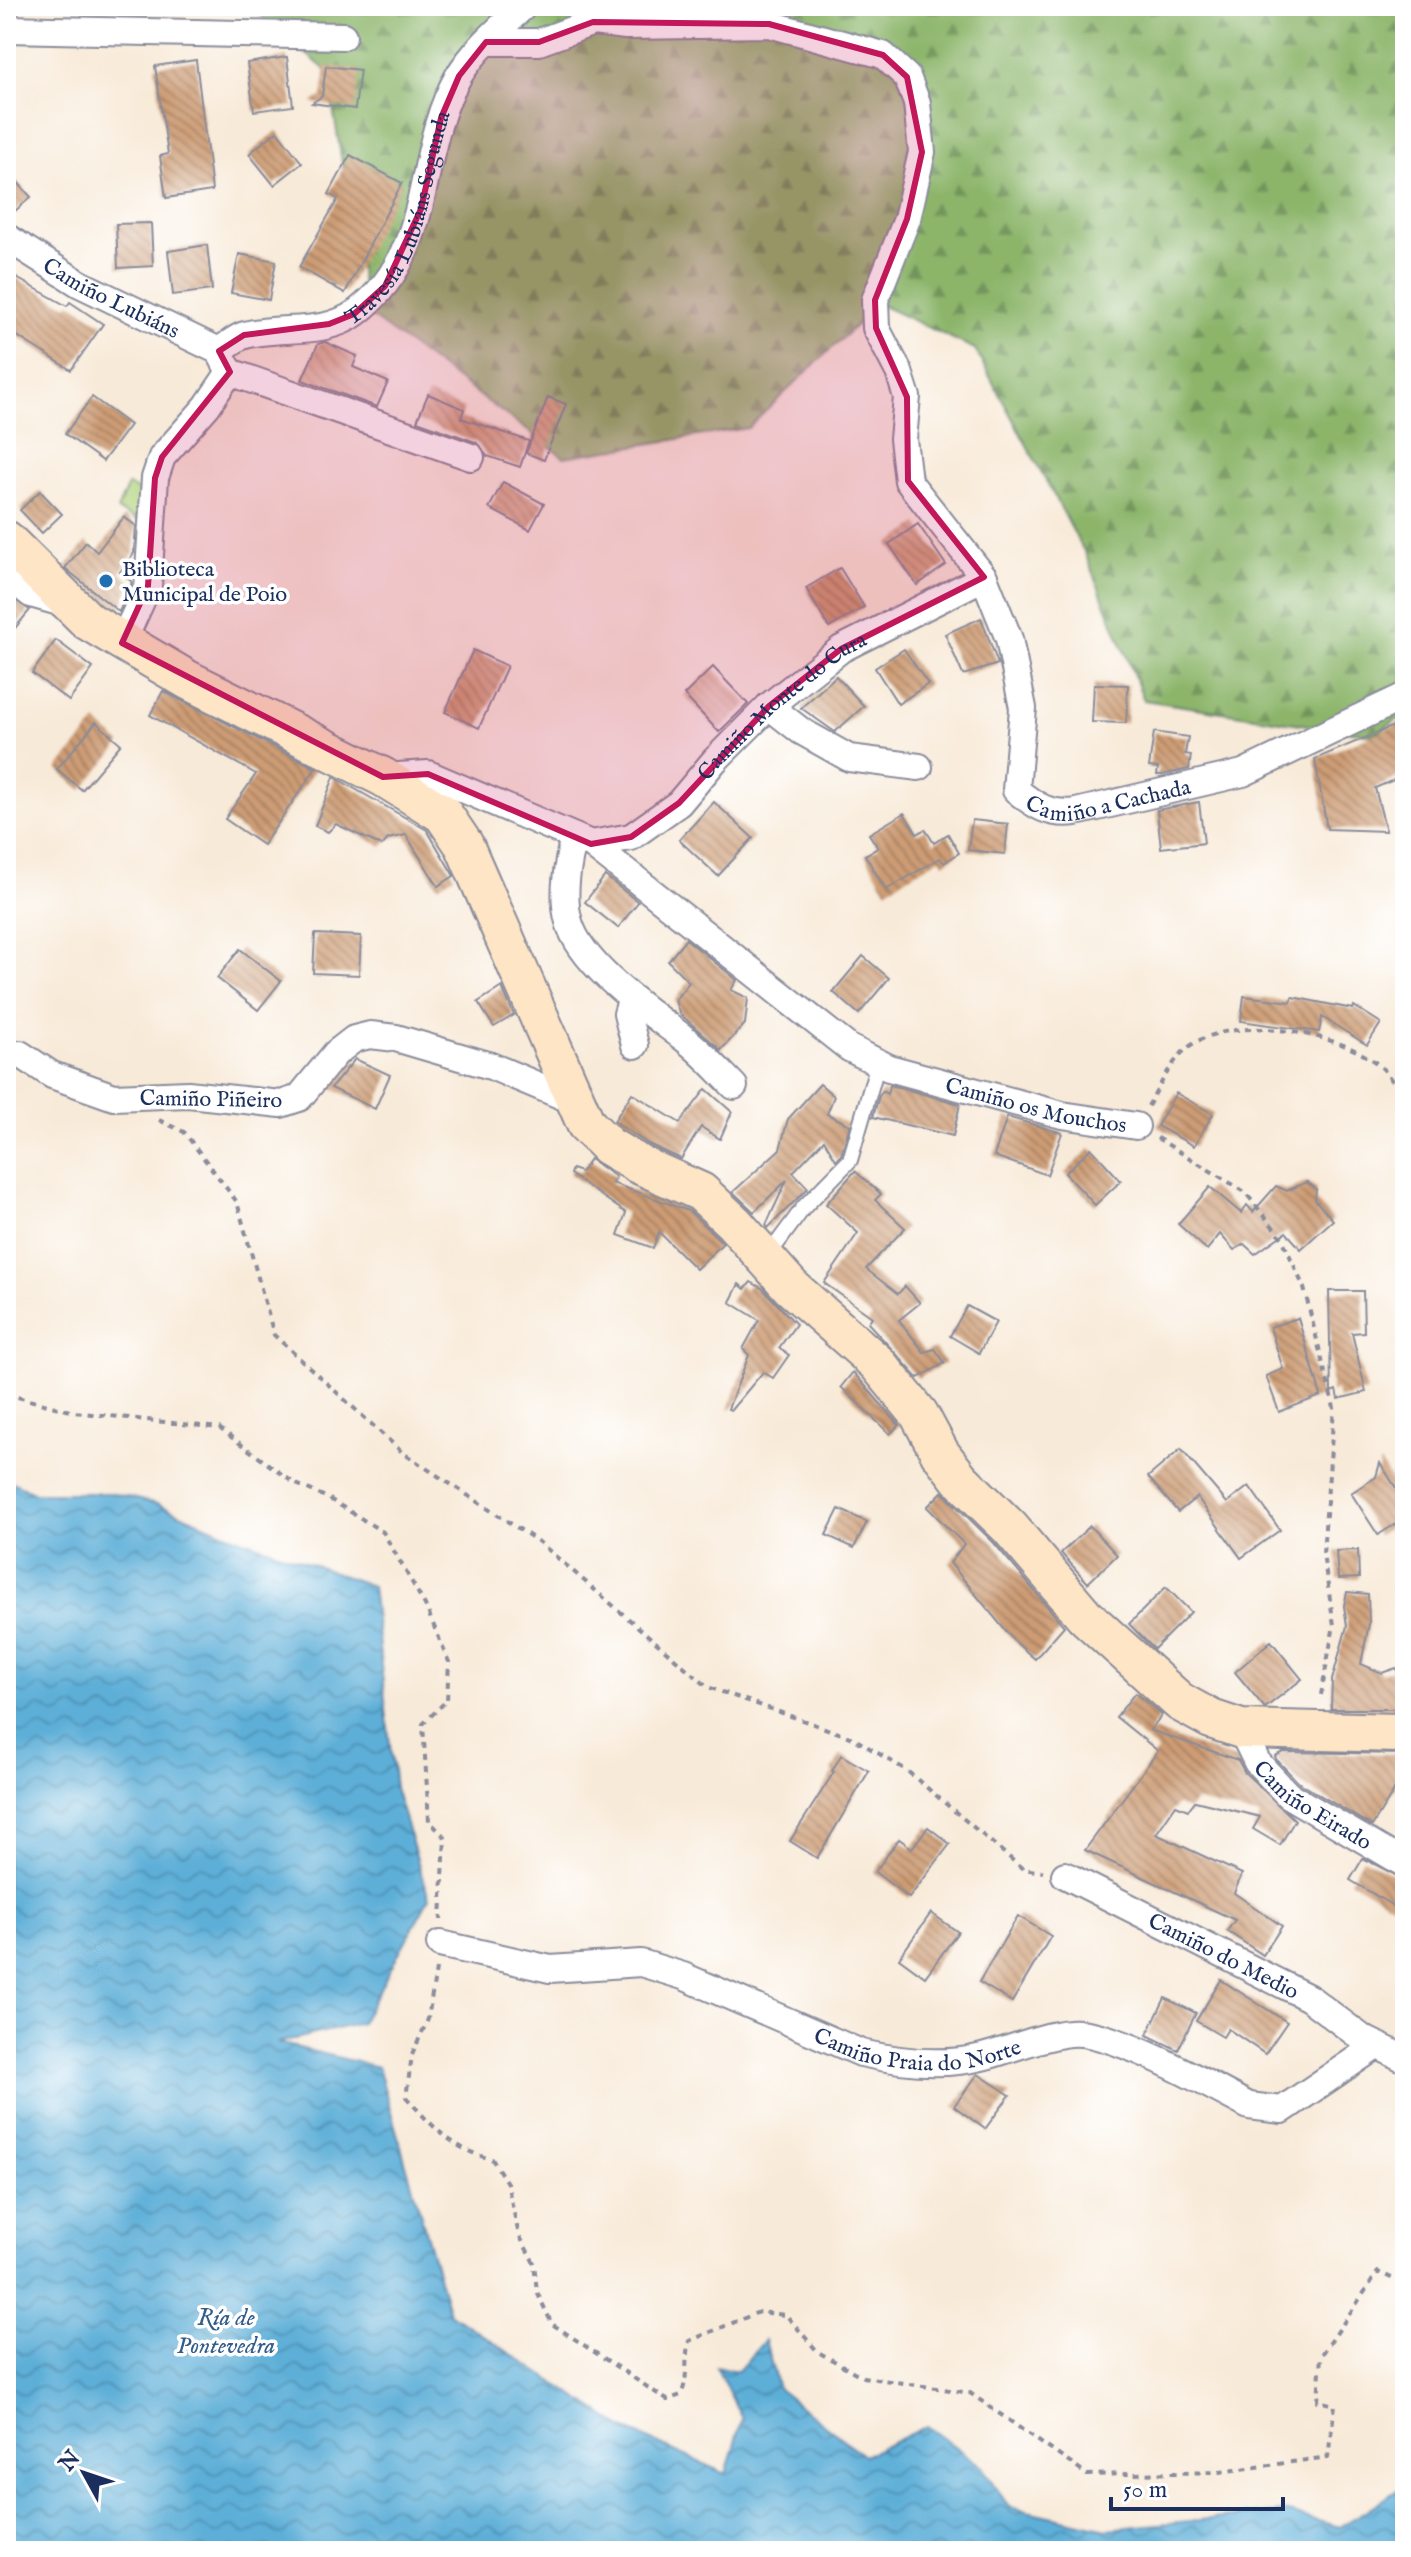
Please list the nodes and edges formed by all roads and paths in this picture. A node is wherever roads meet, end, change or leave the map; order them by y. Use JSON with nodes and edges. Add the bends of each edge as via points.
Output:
{"nodes":[{"id":1,"x":524,"y":6,"type":"edge"},
{"id":2,"x":6,"y":29,"type":"edge"},
{"id":3,"x":343,"y":36,"type":"dead end"},
{"id":4,"x":486,"y":42,"type":"junction"},
{"id":5,"x":6,"y":237,"type":"edge"},
{"id":6,"x":225,"y":362,"type":"junction"},
{"id":7,"x":471,"y":457,"type":"dead end"},
{"id":8,"x":6,"y":540,"type":"edge"},
{"id":9,"x":6,"y":574,"type":"edge"},
{"id":10,"x":984,"y":577,"type":"junction"},
{"id":11,"x":73,"y":605,"type":"junction"},
{"id":12,"x":122,"y":643,"type":"junction"},
{"id":13,"x":1405,"y":696,"type":"edge"},
{"id":14,"x":769,"y":706,"type":"junction"},
{"id":15,"x":919,"y":767,"type":"dead end"},
{"id":16,"x":383,"y":777,"type":"junction"},
{"id":17,"x":583,"y":840,"type":"junction"},
{"id":18,"x":631,"y":1000,"type":"junction"},
{"id":19,"x":635,"y":1045,"type":"dead end"},
{"id":20,"x":6,"y":1056,"type":"edge"},
{"id":21,"x":878,"y":1063,"type":"junction"},
{"id":22,"x":734,"y":1086,"type":"dead end"},
{"id":23,"x":1405,"y":1101,"type":"edge"},
{"id":24,"x":579,"y":1103,"type":"junction"},
{"id":25,"x":156,"y":1118,"type":"dead end"},
{"id":26,"x":1136,"y":1126,"type":"junction"},
{"id":27,"x":764,"y":1260,"type":"junction"},
{"id":28,"x":6,"y":1394,"type":"edge"},
{"id":29,"x":1241,"y":1729,"type":"junction"},
{"id":30,"x":1405,"y":1730,"type":"edge"},
{"id":31,"x":1317,"y":1733,"type":"junction"},
{"id":32,"x":1405,"y":1864,"type":"edge"},
{"id":33,"x":1065,"y":1875,"type":"joint"},
{"id":34,"x":440,"y":1944,"type":"junction"},
{"id":35,"x":1376,"y":2046,"type":"junction"},
{"id":36,"x":1405,"y":2059,"type":"edge"},
{"id":37,"x":1405,"y":2284,"type":"edge"}],
"edges":[{"from":1,"to":4,"type":"street","name":"Travesía Lubiáns Segunda"},
{"from":2,"to":3,"type":"street"},
{"from":4,"to":6,"type":"street","name":"Travesía Lubiáns Segunda","via":[[459,76],[447,104],[405,256],[385,286],[354,314],[329,324],[244,335]]},
{"from":4,"to":10,"type":"street","via":[[539,42],[593,22],[769,24],[883,55],[907,77],[917,103],[922,152],[907,219],[875,300],[876,328],[907,397],[903,439],[908,481]]},
{"from":5,"to":6,"type":"street","name":"Camiño Lubiáns","via":[[80,284]]},
{"from":6,"to":7,"type":"street","name":"Camiño Lubiáns"},
{"from":6,"to":12,"type":"street","via":[[207,406],[162,457],[155,478],[148,586]]},
{"from":8,"to":11,"type":"street"},
{"from":9,"to":11,"type":"street","via":[[31,594]]},
{"from":10,"to":13,"type":"street","name":"Camiño a Cachada","via":[[1009,639],[1023,708],[1016,790],[1035,806],[1060,814],[1243,773]]},
{"from":10,"to":14,"type":"street","name":"Camiño Monte do Cura","via":[[841,649]]},
{"from":11,"to":12,"type":"street"},
{"from":12,"to":16,"type":"street"},
{"from":14,"to":15,"type":"street","via":[[849,758]]},
{"from":14,"to":17,"type":"street","name":"Camiño Monte do Cura","via":[[679,803],[631,837]]},
{"from":16,"to":17,"type":"street","name":"Camiño os Mouchos","via":[[428,774]]},
{"from":16,"to":24,"type":"street","via":[[443,814],[464,845]]},
{"from":17,"to":18,"type":"street","via":[[566,867],[569,923],[593,960]]},
{"from":17,"to":21,"type":"street","name":"Camiño os Mouchos","via":[[849,1048]]},
{"from":18,"to":19,"type":"street","via":[[627,1014]]},
{"from":18,"to":22,"type":"street","via":[[688,1041]]},
{"from":20,"to":24,"type":"street","name":"Camiño Piñeiro","via":[[20,1054],[52,1075],[114,1097],[188,1094],[281,1104],[299,1098],[354,1039],[370,1035],[491,1066]]},
{"from":21,"to":26,"type":"street","name":"Camiño os Mouchos","via":[[1062,1115]]},
{"from":21,"to":27,"type":"lane","via":[[850,1160],[804,1207]]},
{"from":23,"to":26,"type":"path","via":[[1381,1067],[1349,1046],[1253,1027],[1220,1033],[1183,1051]]},
{"from":24,"to":27,"type":"street","via":[[586,1124],[608,1146],[701,1192]]},
{"from":25,"to":33,"type":"path","via":[[184,1132],[237,1202],[274,1335],[403,1453],[539,1542],[708,1687],[853,1738],[906,1770],[1023,1869]]},
{"from":26,"to":31,"type":"path","name":"Camiño os Mouchos","via":[[1245,1192],[1282,1238],[1304,1288],[1334,1408],[1323,1554],[1334,1625]]},
{"from":27,"to":29,"type":"street","via":[[877,1363],[919,1414],[960,1479],[1085,1616],[1180,1702]]},
{"from":28,"to":34,"type":"path","via":[[74,1412],[219,1428],[294,1483],[383,1532],[425,1605],[449,1662],[447,1700],[423,1724],[429,1821],[445,1837]]},
{"from":29,"to":31,"type":"street"},
{"from":29,"to":32,"type":"street","name":"Camiño Eirado","via":[[1257,1762],[1288,1795]]},
{"from":30,"to":31,"type":"street"},
{"from":33,"to":35,"type":"street","name":"Camiño do Medio","via":[[1309,1998]]},
{"from":34,"to":35,"type":"street","name":"Camiño Praia do Norte","via":[[550,1969],[641,1963],[861,2053],[891,2060],[980,2058],[1071,2032],[1100,2035],[1266,2110],[1297,2102]]},
{"from":34,"to":37,"type":"path","via":[[428,2019],[412,2055],[406,2097],[465,2153],[492,2159],[507,2183],[519,2235],[534,2263],[537,2292],[552,2324],[667,2400],[681,2395],[688,2379],[684,2362],[689,2341],[759,2312],[786,2315],[818,2352],[863,2377],[970,2393],[1087,2475],[1220,2472],[1328,2457],[1335,2405],[1318,2401],[1321,2356],[1378,2272]]},
{"from":35,"to":36,"type":"street","name":"Camiño do Medio"}]}
